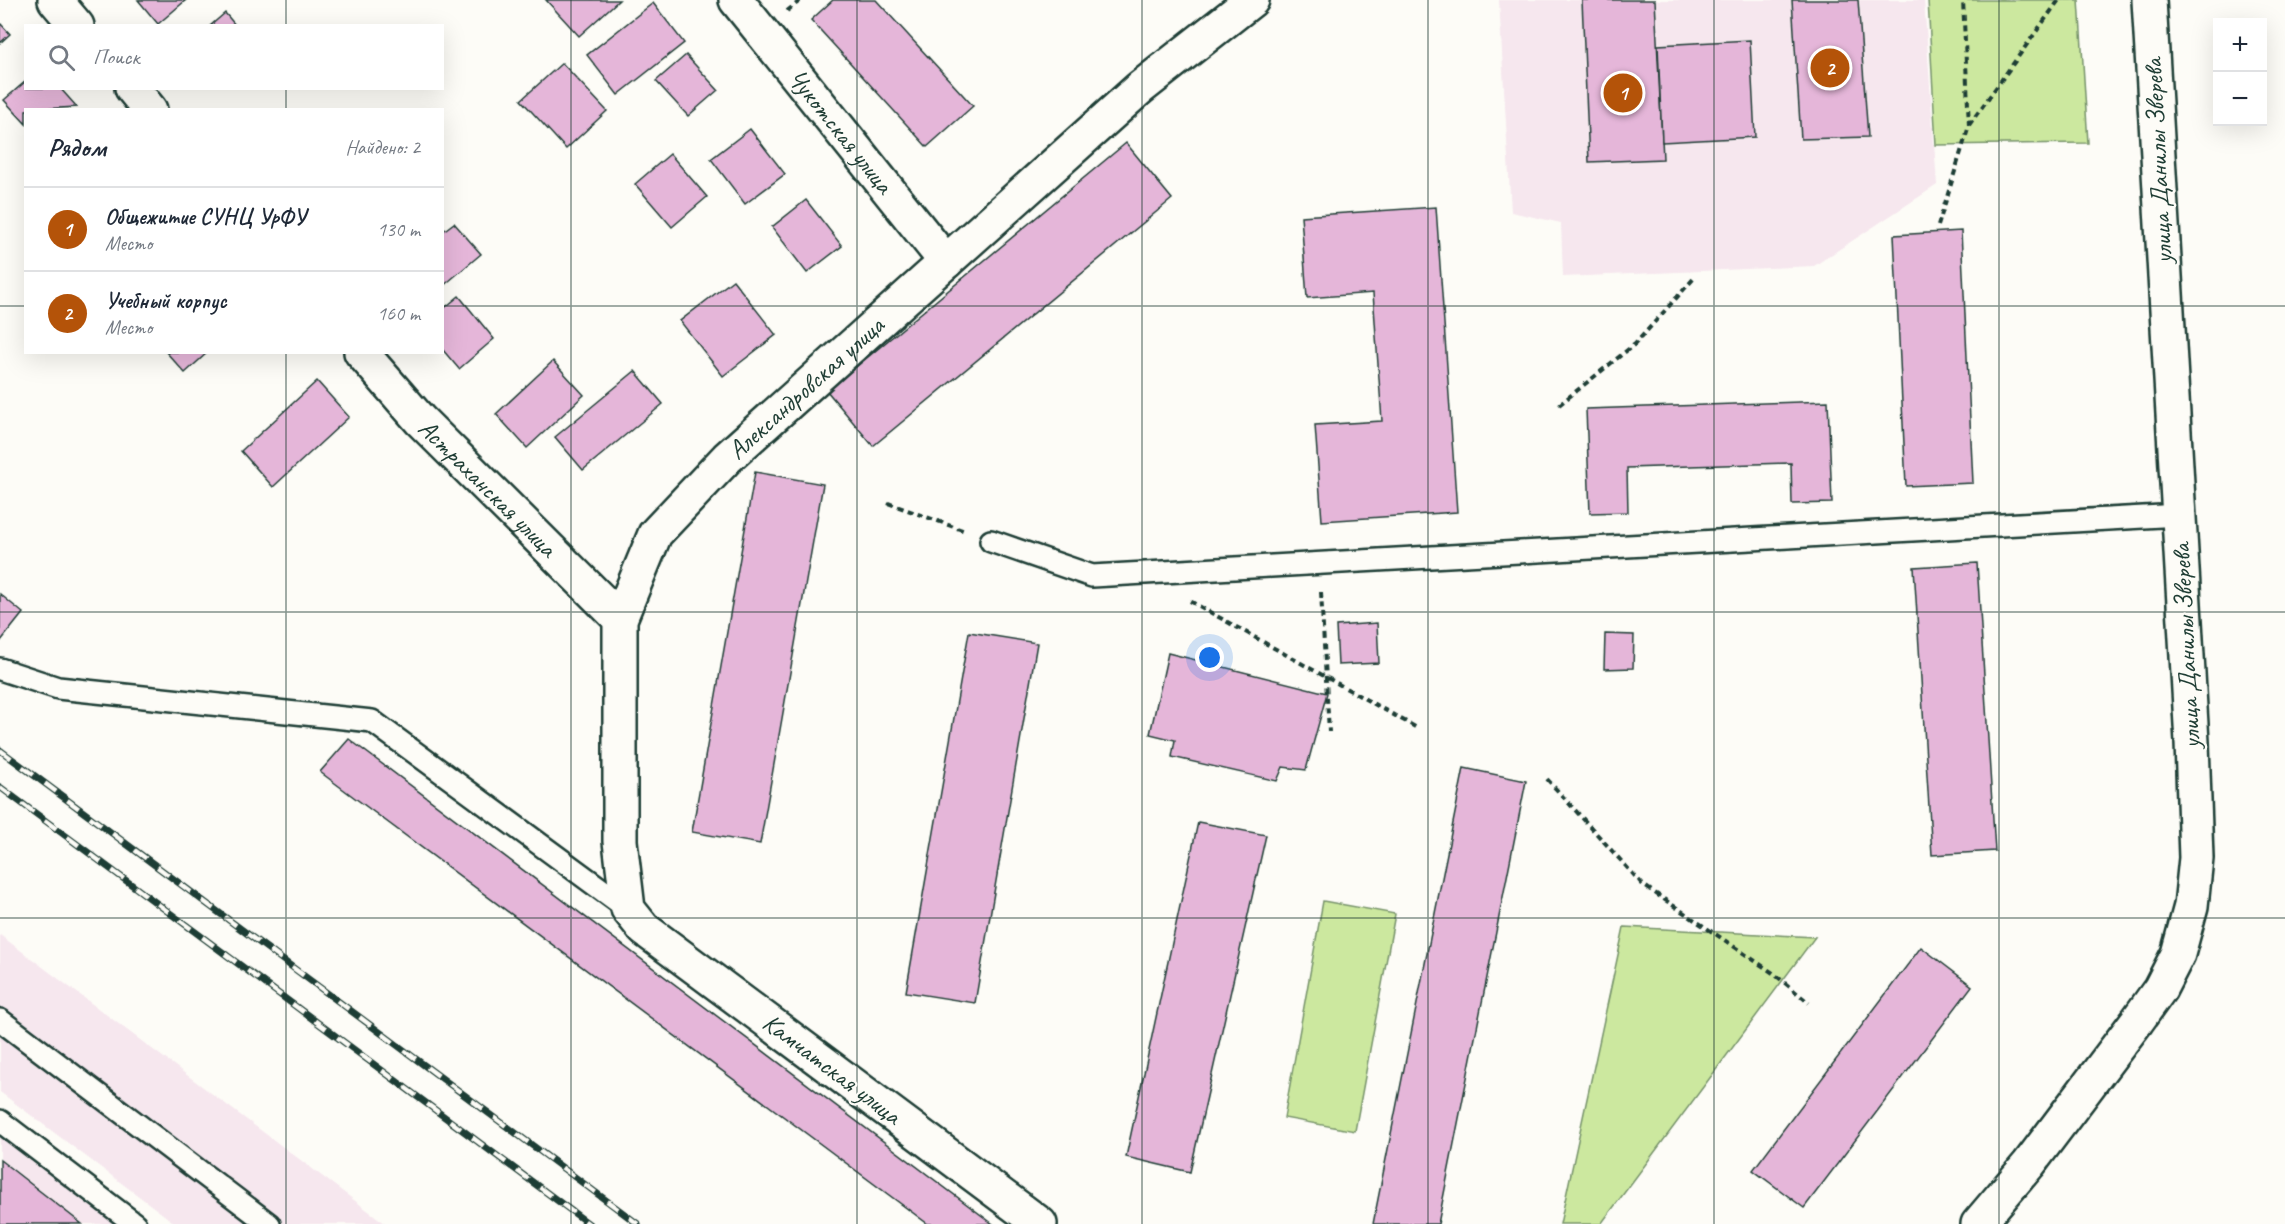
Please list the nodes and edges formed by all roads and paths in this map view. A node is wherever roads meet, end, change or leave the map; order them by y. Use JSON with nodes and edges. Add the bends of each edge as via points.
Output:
{"nodes":[{"id":1,"x":55,"y":0,"type":"edge"},
{"id":2,"x":736,"y":0,"type":"edge"},
{"id":3,"x":1252,"y":0,"type":"edge"},
{"id":4,"x":1963,"y":0,"type":"edge"},
{"id":5,"x":2059,"y":0,"type":"edge"},
{"id":6,"x":2149,"y":0,"type":"edge"},
{"id":7,"x":75,"y":24,"type":"edge"},
{"id":8,"x":134,"y":90,"type":"edge"},
{"id":9,"x":148,"y":108,"type":"edge"},
{"id":10,"x":1969,"y":126,"type":"junction"},
{"id":11,"x":1938,"y":226,"type":"dead end"},
{"id":12,"x":946,"y":262,"type":"junction"},
{"id":13,"x":1696,"y":276,"type":"dead end"},
{"id":14,"x":363,"y":354,"type":"edge"},
{"id":15,"x":1559,"y":405,"type":"dead end"},
{"id":16,"x":888,"y":503,"type":"dead end"},
{"id":17,"x":2179,"y":515,"type":"junction"},
{"id":18,"x":991,"y":541,"type":"joint"},
{"id":19,"x":1320,"y":564,"type":"junction"},
{"id":20,"x":1140,"y":573,"type":"junction"},
{"id":21,"x":620,"y":619,"type":"junction"},
{"id":22,"x":0,"y":669,"type":"edge"},
{"id":23,"x":1326,"y":678,"type":"junction"},
{"id":24,"x":1416,"y":728,"type":"dead end"},
{"id":25,"x":1329,"y":732,"type":"dead end"},
{"id":26,"x":1547,"y":779,"type":"dead end"},
{"id":27,"x":628,"y":909,"type":"junction"},
{"id":28,"x":1809,"y":1003,"type":"dead end"},
{"id":29,"x":0,"y":1020,"type":"edge"},
{"id":30,"x":0,"y":1121,"type":"edge"},
{"id":31,"x":260,"y":1222,"type":"edge"},
{"id":32,"x":135,"y":1224,"type":"edge"},
{"id":33,"x":1040,"y":1224,"type":"edge"},
{"id":34,"x":1978,"y":1224,"type":"edge"}],
"edges":[{"from":1,"to":7,"type":"street"},
{"from":2,"to":12,"type":"street","name":"Чукотская улица"},
{"from":3,"to":12,"type":"street","name":"Александровская улица","via":[[1140,88]]},
{"from":4,"to":10,"type":"path"},
{"from":5,"to":10,"type":"path"},
{"from":6,"to":17,"type":"street","name":"улица Данилы Зверева"},
{"from":8,"to":9,"type":"street"},
{"from":10,"to":11,"type":"path"},
{"from":12,"to":21,"type":"street","name":"Александровская улица","via":[[727,458],[655,534]]},
{"from":13,"to":15,"type":"path","via":[[1635,344]]},
{"from":14,"to":21,"type":"street","name":"Астраханская улица","via":[[420,420]]},
{"from":16,"to":18,"type":"path"},
{"from":17,"to":19,"type":"lane"},
{"from":17,"to":34,"type":"street","name":"улица Данилы Зверева","via":[[2196,858],[2185,931],[2160,989],[2029,1164]]},
{"from":18,"to":20,"type":"lane","via":[[1092,576]]},
{"from":19,"to":20,"type":"lane"},
{"from":19,"to":23,"type":"path"},
{"from":20,"to":23,"type":"path"},
{"from":21,"to":27,"type":"street","name":"Александровская улица","via":[[620,841]]},
{"from":22,"to":27,"type":"lane","via":[[58,688],[372,721]]},
{"from":23,"to":24,"type":"path"},
{"from":23,"to":25,"type":"path"},
{"from":26,"to":28,"type":"path","via":[[1643,885],[1773,973]]},
{"from":27,"to":33,"type":"street","name":"Камчатская улица","via":[[645,928]]},
{"from":29,"to":31,"type":"lane"},
{"from":30,"to":32,"type":"lane"}]}
